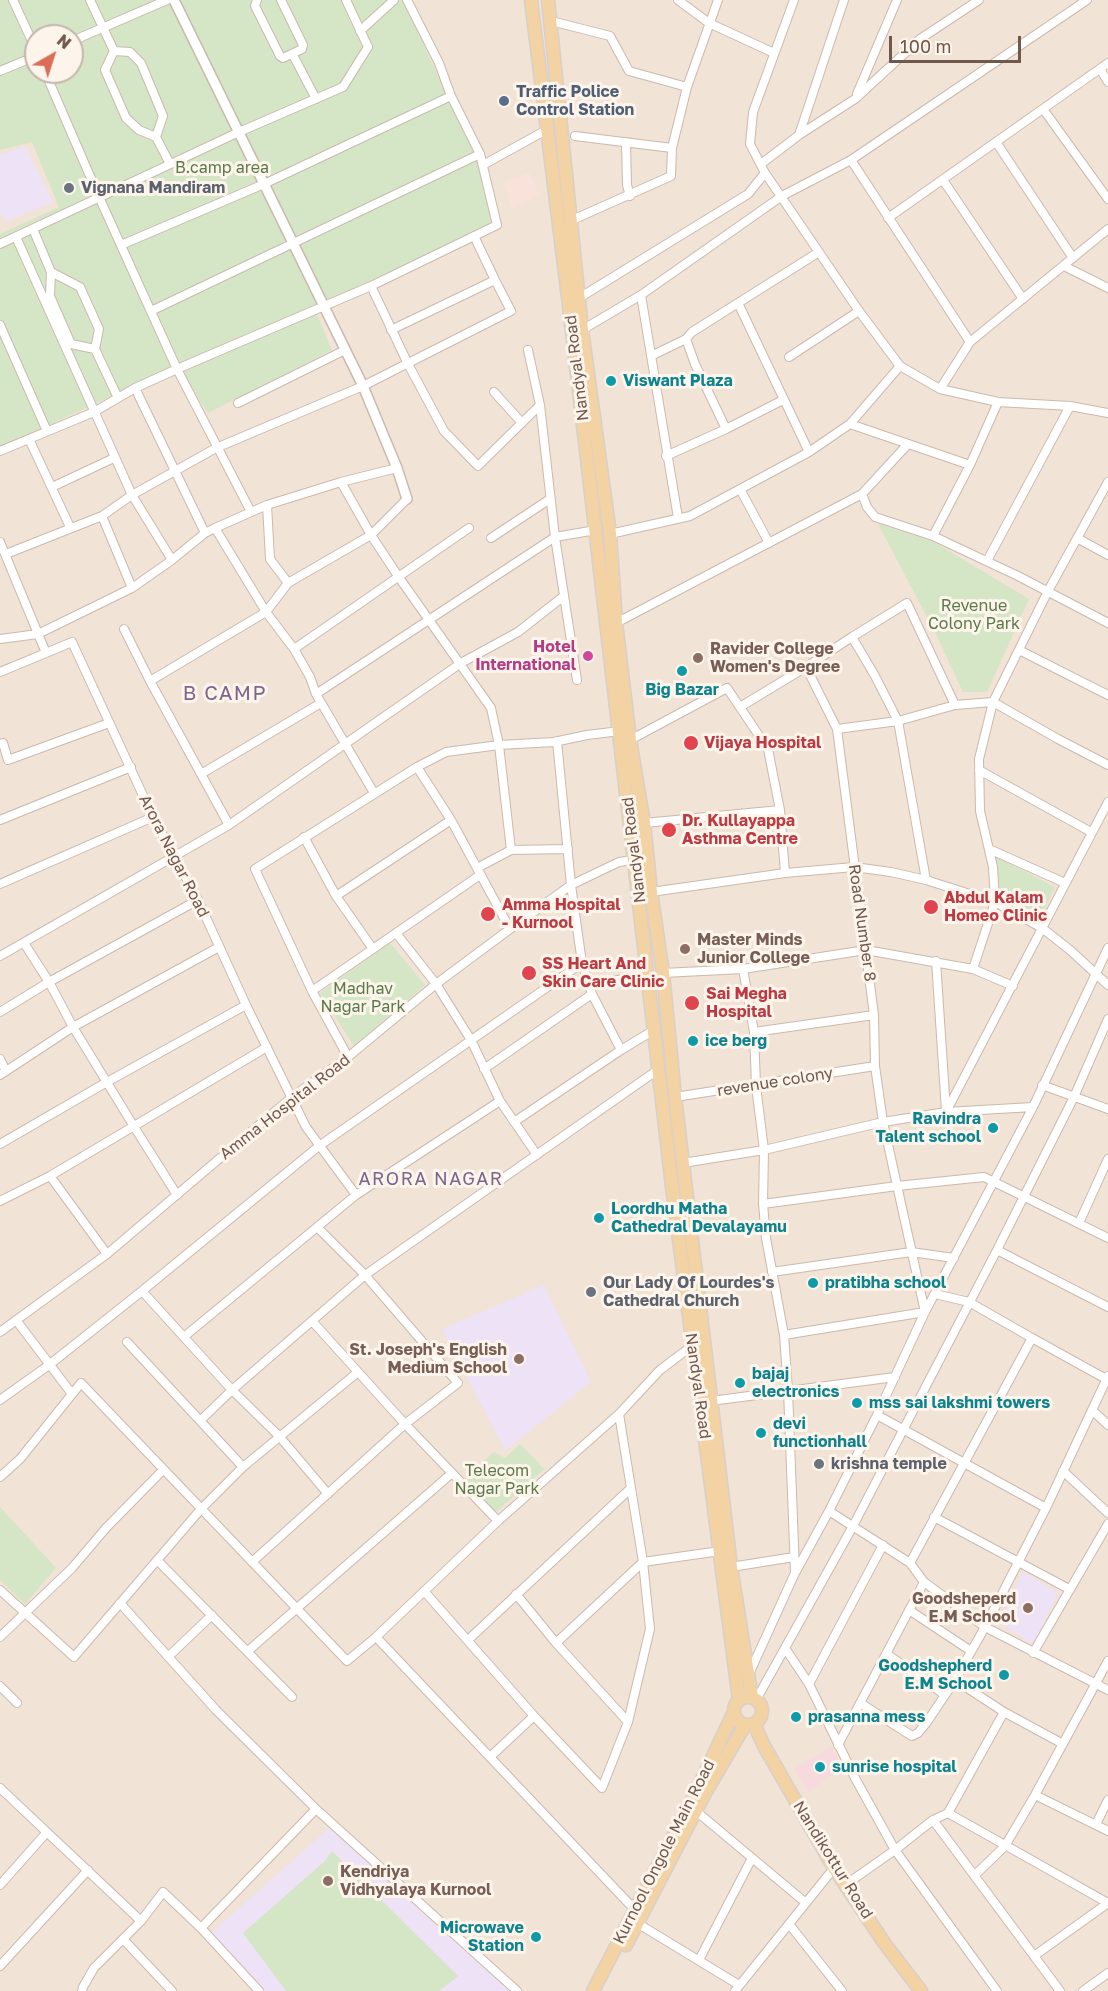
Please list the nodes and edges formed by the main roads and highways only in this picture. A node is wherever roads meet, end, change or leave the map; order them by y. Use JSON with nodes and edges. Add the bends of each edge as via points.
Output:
{"nodes":[{"id":1,"x":531,"y":0,"type":"edge"},
{"id":2,"x":549,"y":0,"type":"edge"},
{"id":3,"x":745,"y":1702,"type":"junction"},
{"id":4,"x":749,"y":1724,"type":"junction"},
{"id":5,"x":593,"y":1991,"type":"edge"},
{"id":6,"x":602,"y":1991,"type":"edge"},
{"id":7,"x":921,"y":1991,"type":"edge"}],
"edges":[{"from":1,"to":3,"type":"main road","name":"Nandyal Road","via":[[693,1345]]},
{"from":2,"to":3,"type":"main road","name":"Nandyal Road","via":[[582,330],[610,534],[616,623],[663,973],[731,1567],[749,1674]]},
{"from":3,"to":4,"type":"main road","name":"Nandikottur Road","via":[[737,1720]]},
{"from":3,"to":4,"type":"main road","via":[[761,1708],[758,1721]]},
{"from":3,"to":5,"type":"main road","name":"Kurnool Ongole Main Road"},
{"from":4,"to":6,"type":"main road","name":"Kurnool Ongole Main Road","via":[[696,1811]]},
{"from":4,"to":7,"type":"main road","name":"Nandikottur Road","via":[[834,1868]]}]}
